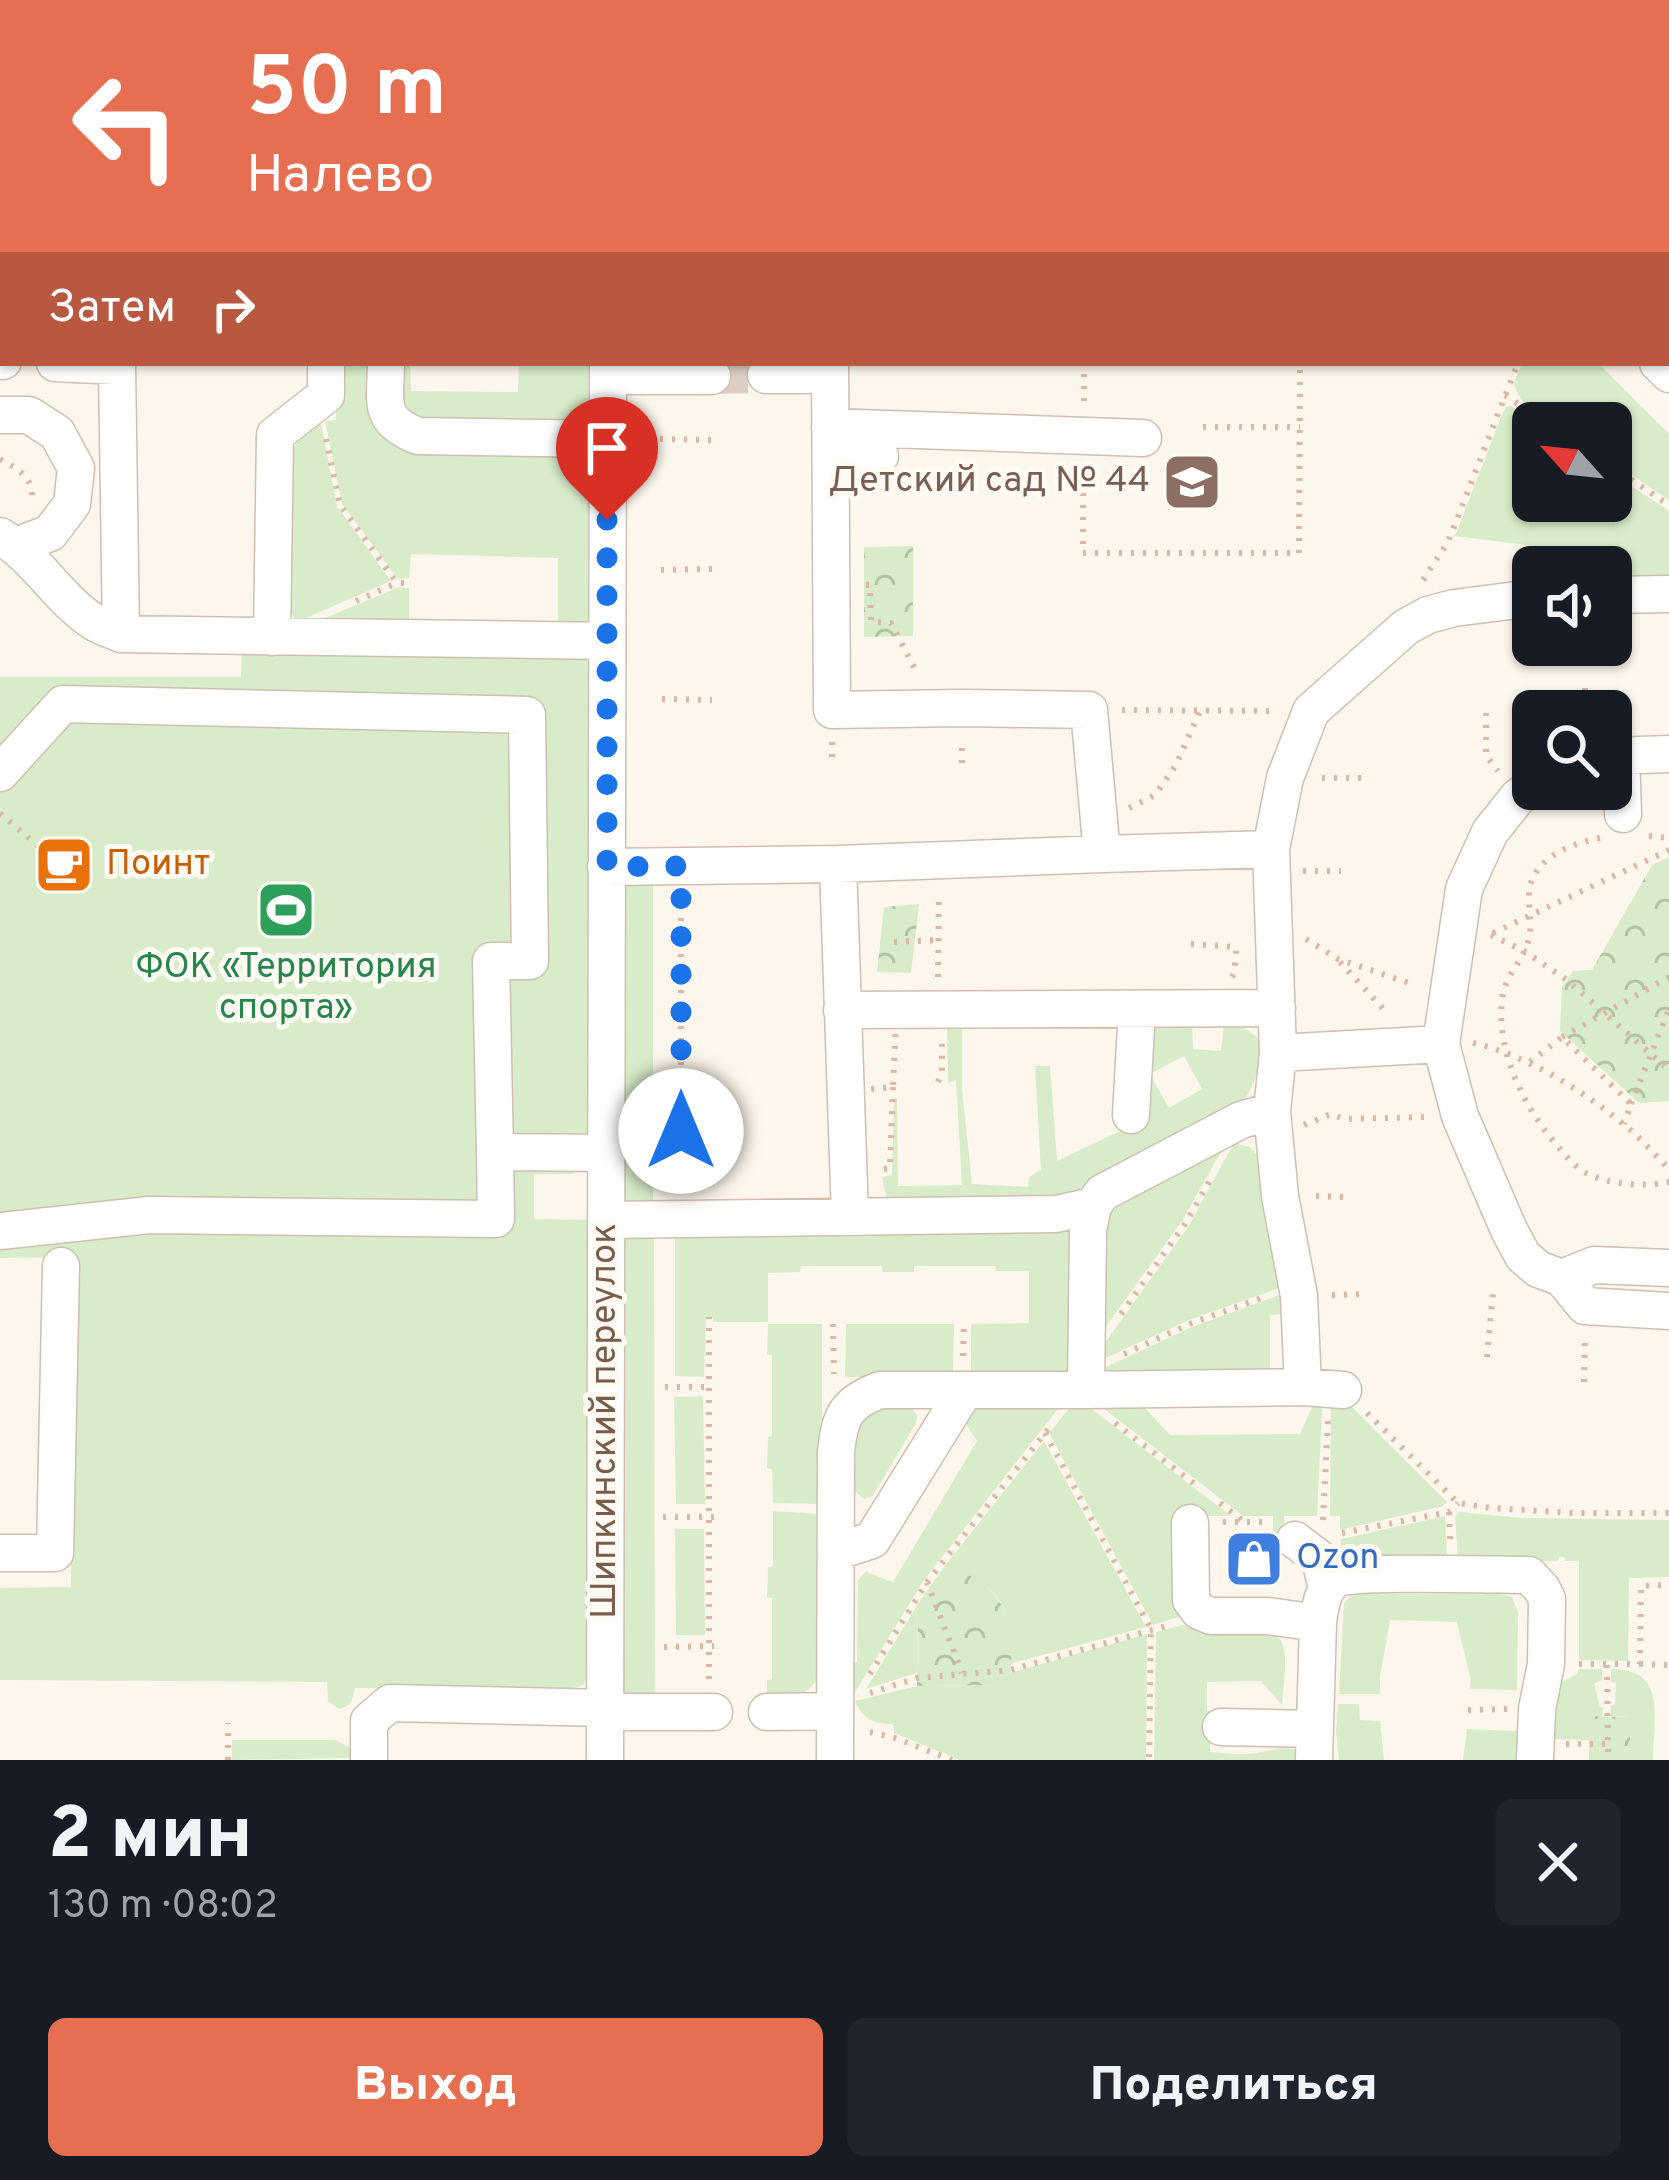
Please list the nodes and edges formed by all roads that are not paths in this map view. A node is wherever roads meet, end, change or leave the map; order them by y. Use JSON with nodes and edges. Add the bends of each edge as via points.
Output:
{"nodes":[{"id":1,"x":117,"y":366,"type":"edge"},
{"id":2,"x":326,"y":366,"type":"edge"},
{"id":3,"x":386,"y":366,"type":"edge"},
{"id":4,"x":829,"y":369,"type":"edge"},
{"id":5,"x":608,"y":370,"type":"edge"},
{"id":6,"x":766,"y":375,"type":"dead end"},
{"id":7,"x":712,"y":376,"type":"tunnel mouth"},
{"id":8,"x":0,"y":415,"type":"edge"},
{"id":9,"x":1143,"y":438,"type":"dead end"},
{"id":10,"x":607,"y":439,"type":"junction"},
{"id":11,"x":830,"y":441,"type":"junction"},
{"id":12,"x":880,"y":456,"type":"dead end"},
{"id":13,"x":8,"y":541,"type":"edge"},
{"id":14,"x":1669,"y":594,"type":"edge"},
{"id":15,"x":1632,"y":595,"type":"edge"},
{"id":16,"x":1512,"y":601,"type":"edge"},
{"id":17,"x":121,"y":634,"type":"junction"},
{"id":18,"x":272,"y":637,"type":"junction"},
{"id":19,"x":607,"y":641,"type":"junction"},
{"id":20,"x":1669,"y":754,"type":"edge"},
{"id":21,"x":1632,"y":755,"type":"edge"},
{"id":22,"x":0,"y":773,"type":"edge"},
{"id":23,"x":1512,"y":807,"type":"edge"},
{"id":24,"x":1621,"y":810,"type":"edge"},
{"id":25,"x":1623,"y":829,"type":"road end"},
{"id":26,"x":1101,"y":839,"type":"junction"},
{"id":27,"x":1271,"y":849,"type":"junction"},
{"id":28,"x":838,"y":864,"type":"junction"},
{"id":29,"x":607,"y":867,"type":"junction"},
{"id":30,"x":1276,"y":1008,"type":"junction"},
{"id":31,"x":1137,"y":1009,"type":"junction"},
{"id":32,"x":842,"y":1010,"type":"junction"},
{"id":33,"x":1429,"y":1044,"type":"junction"},
{"id":34,"x":1278,"y":1053,"type":"junction"},
{"id":35,"x":1131,"y":1114,"type":"dead end"},
{"id":36,"x":1273,"y":1124,"type":"junction"},
{"id":37,"x":495,"y":1152,"type":"junction"},
{"id":38,"x":607,"y":1153,"type":"junction"},
{"id":39,"x":1093,"y":1206,"type":"junction"},
{"id":40,"x":850,"y":1217,"type":"junction"},
{"id":41,"x":606,"y":1220,"type":"junction"},
{"id":42,"x":0,"y":1231,"type":"edge"},
{"id":43,"x":61,"y":1266,"type":"dead end"},
{"id":44,"x":1669,"y":1268,"type":"edge"},
{"id":45,"x":1562,"y":1278,"type":"junction"},
{"id":46,"x":1669,"y":1311,"type":"edge"},
{"id":47,"x":1086,"y":1374,"type":"junction"},
{"id":48,"x":965,"y":1390,"type":"junction"},
{"id":49,"x":1190,"y":1523,"type":"road end"},
{"id":50,"x":1281,"y":1540,"type":"road end"},
{"id":51,"x":836,"y":1552,"type":"junction"},
{"id":52,"x":0,"y":1553,"type":"edge"},
{"id":53,"x":1322,"y":1606,"type":"junction"},
{"id":54,"x":845,"y":1704,"type":"junction"},
{"id":55,"x":606,"y":1710,"type":"junction"},
{"id":56,"x":712,"y":1712,"type":"road end"},
{"id":57,"x":767,"y":1712,"type":"dead end"},
{"id":58,"x":1221,"y":1727,"type":"dead end"},
{"id":59,"x":1314,"y":1745,"type":"edge"},
{"id":60,"x":375,"y":1751,"type":"edge"},
{"id":61,"x":605,"y":1760,"type":"edge"},
{"id":62,"x":835,"y":1760,"type":"edge"},
{"id":63,"x":1535,"y":1760,"type":"edge"}],
"edges":[{"from":1,"to":17,"type":"street"},
{"from":2,"to":18,"type":"street","via":[[326,395],[275,435]]},
{"from":3,"to":10,"type":"street","via":[[386,411],[398,428],[418,436]]},
{"from":4,"to":6,"type":"street"},
{"from":4,"to":11,"type":"street"},
{"from":5,"to":7,"type":"street"},
{"from":5,"to":10,"type":"street","name":"Шипкинский переулок"},
{"from":8,"to":13,"type":"street","via":[[29,415],[57,433],[76,468],[72,504],[50,533]]},
{"from":9,"to":11,"type":"street"},
{"from":10,"to":19,"type":"street","name":"Шипкинский переулок"},
{"from":11,"to":12,"type":"street"},
{"from":11,"to":26,"type":"street","via":[[832,710],[1089,710]]},
{"from":13,"to":17,"type":"street","via":[[95,622]]},
{"from":14,"to":15,"type":"street"},
{"from":16,"to":27,"type":"street","via":[[1454,608],[1406,626],[1311,711],[1285,778]]},
{"from":17,"to":18,"type":"street"},
{"from":18,"to":19,"type":"street"},
{"from":19,"to":29,"type":"street","name":"Шипкинский переулок"},
{"from":20,"to":21,"type":"street"},
{"from":22,"to":37,"type":"street","via":[[63,704],[527,715],[530,961],[491,961]]},
{"from":23,"to":33,"type":"street","via":[[1490,832],[1464,889],[1447,995]]},
{"from":24,"to":25,"type":"street"},
{"from":26,"to":27,"type":"street"},
{"from":26,"to":28,"type":"street"},
{"from":27,"to":30,"type":"street","via":[[1256,921]]},
{"from":28,"to":29,"type":"street"},
{"from":28,"to":32,"type":"street"},
{"from":29,"to":38,"type":"street","name":"Шипкинский переулок"},
{"from":30,"to":31,"type":"street"},
{"from":30,"to":34,"type":"street"},
{"from":31,"to":32,"type":"street"},
{"from":31,"to":35,"type":"street"},
{"from":32,"to":40,"type":"street"},
{"from":33,"to":34,"type":"street"},
{"from":33,"to":45,"type":"street","via":[[1523,1256]]},
{"from":34,"to":36,"type":"street"},
{"from":36,"to":39,"type":"street","via":[[1241,1120],[1102,1193]]},
{"from":36,"to":47,"type":"street","via":[[1299,1296],[1325,1395]]},
{"from":37,"to":38,"type":"street"},
{"from":37,"to":42,"type":"street","via":[[496,1219],[149,1215]]},
{"from":38,"to":41,"type":"street","name":"Шипкинский переулок"},
{"from":39,"to":40,"type":"street","via":[[1057,1214]]},
{"from":39,"to":47,"type":"street"},
{"from":40,"to":41,"type":"street"},
{"from":41,"to":55,"type":"street","name":"Шипкинский переулок"},
{"from":43,"to":52,"type":"street","via":[[55,1553]]},
{"from":44,"to":45,"type":"street","via":[[1594,1265]]},
{"from":45,"to":46,"type":"street","via":[[1585,1306]]},
{"from":47,"to":48,"type":"street"},
{"from":48,"to":51,"type":"street","via":[[872,1540]]},
{"from":48,"to":51,"type":"street","via":[[880,1390],[847,1409],[836,1452]]},
{"from":49,"to":53,"type":"street","via":[[1191,1600],[1199,1611],[1268,1616]]},
{"from":50,"to":53,"type":"street","via":[[1320,1559]]},
{"from":51,"to":54,"type":"street"},
{"from":53,"to":59,"type":"street"},
{"from":53,"to":63,"type":"street","via":[[1343,1575],[1528,1575],[1546,1599]]},
{"from":54,"to":57,"type":"street"},
{"from":54,"to":62,"type":"street"},
{"from":55,"to":56,"type":"street"},
{"from":55,"to":60,"type":"street","via":[[390,1703],[369,1721]]},
{"from":55,"to":61,"type":"street","name":"Шипкинский переулок"},
{"from":58,"to":59,"type":"street"}]}
